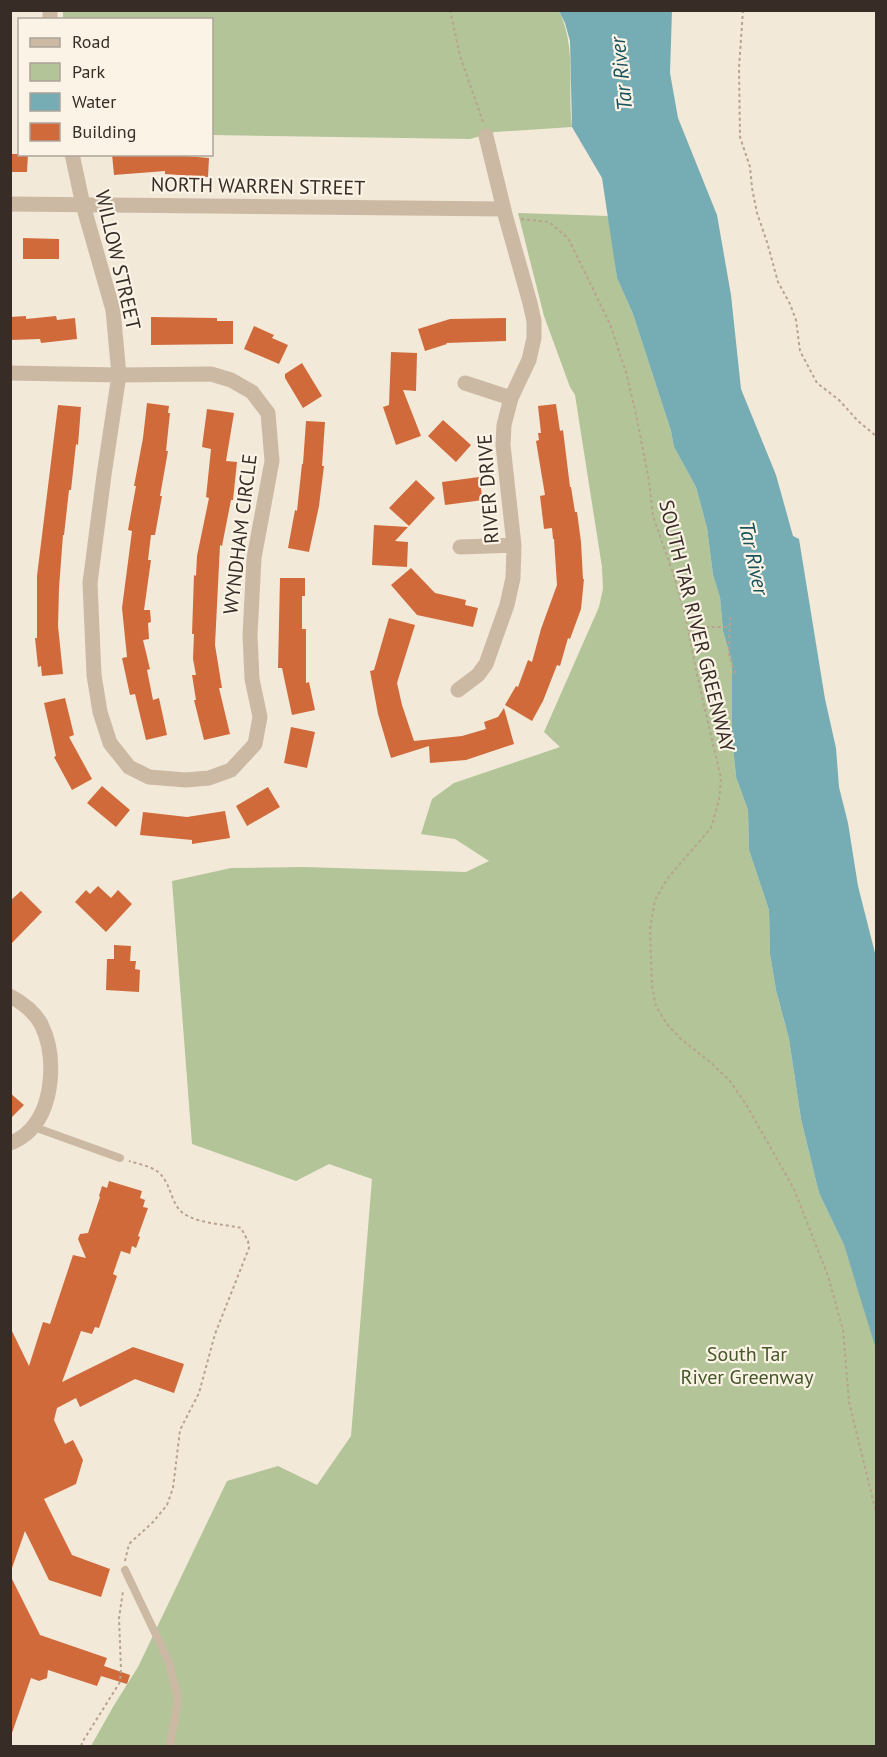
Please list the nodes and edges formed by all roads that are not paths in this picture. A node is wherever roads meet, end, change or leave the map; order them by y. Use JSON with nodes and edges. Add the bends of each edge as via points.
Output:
{"nodes":[{"id":1,"x":486,"y":136,"type":"road end"},
{"id":2,"x":72,"y":156,"type":"edge"},
{"id":3,"x":10,"y":204,"type":"edge"},
{"id":4,"x":83,"y":205,"type":"junction"},
{"id":5,"x":504,"y":210,"type":"junction"},
{"id":6,"x":10,"y":373,"type":"edge"},
{"id":7,"x":119,"y":375,"type":"junction"},
{"id":8,"x":465,"y":383,"type":"dead end"},
{"id":9,"x":511,"y":398,"type":"junction"},
{"id":10,"x":514,"y":545,"type":"junction"},
{"id":11,"x":460,"y":547,"type":"dead end"},
{"id":12,"x":458,"y":690,"type":"dead end"},
{"id":13,"x":10,"y":996,"type":"edge"},
{"id":14,"x":33,"y":1127,"type":"junction"},
{"id":15,"x":10,"y":1143,"type":"edge"},
{"id":16,"x":120,"y":1158,"type":"road end"},
{"id":17,"x":125,"y":1570,"type":"road end"},
{"id":18,"x":170,"y":1746,"type":"edge"}],
"edges":[{"from":1,"to":5,"type":"street","name":"RIVER DRIVE"},
{"from":2,"to":4,"type":"street","name":"WILLOW STREET"},
{"from":3,"to":4,"type":"street","name":"NORTH WARREN STREET"},
{"from":4,"to":5,"type":"street","name":"NORTH WARREN STREET"},
{"from":4,"to":7,"type":"street","name":"WILLOW STREET","via":[[112,310]]},
{"from":5,"to":9,"type":"street","name":"RIVER DRIVE","via":[[534,321],[529,360]]},
{"from":6,"to":7,"type":"street","name":"WYNDHAM CIRCLE"},
{"from":7,"to":7,"type":"street","name":"WYNDHAM CIRCLE","via":[[90,583],[94,675],[100,712],[110,743],[129,767],[149,777],[209,778],[231,770],[255,744],[260,717],[252,679],[250,635],[254,558],[272,460],[267,413],[252,392],[211,374]]},
{"from":8,"to":9,"type":"street"},
{"from":9,"to":10,"type":"street","name":"RIVER DRIVE","via":[[503,445]]},
{"from":10,"to":11,"type":"street"},
{"from":10,"to":12,"type":"street","name":"RIVER DRIVE","via":[[507,605],[486,664]]},
{"from":13,"to":14,"type":"street","via":[[34,1013],[42,1026],[50,1060],[45,1108]]},
{"from":14,"to":15,"type":"street","via":[[17,1142]]},
{"from":14,"to":16,"type":"lane"},
{"from":17,"to":18,"type":"lane","via":[[169,1662],[178,1699]]}]}
